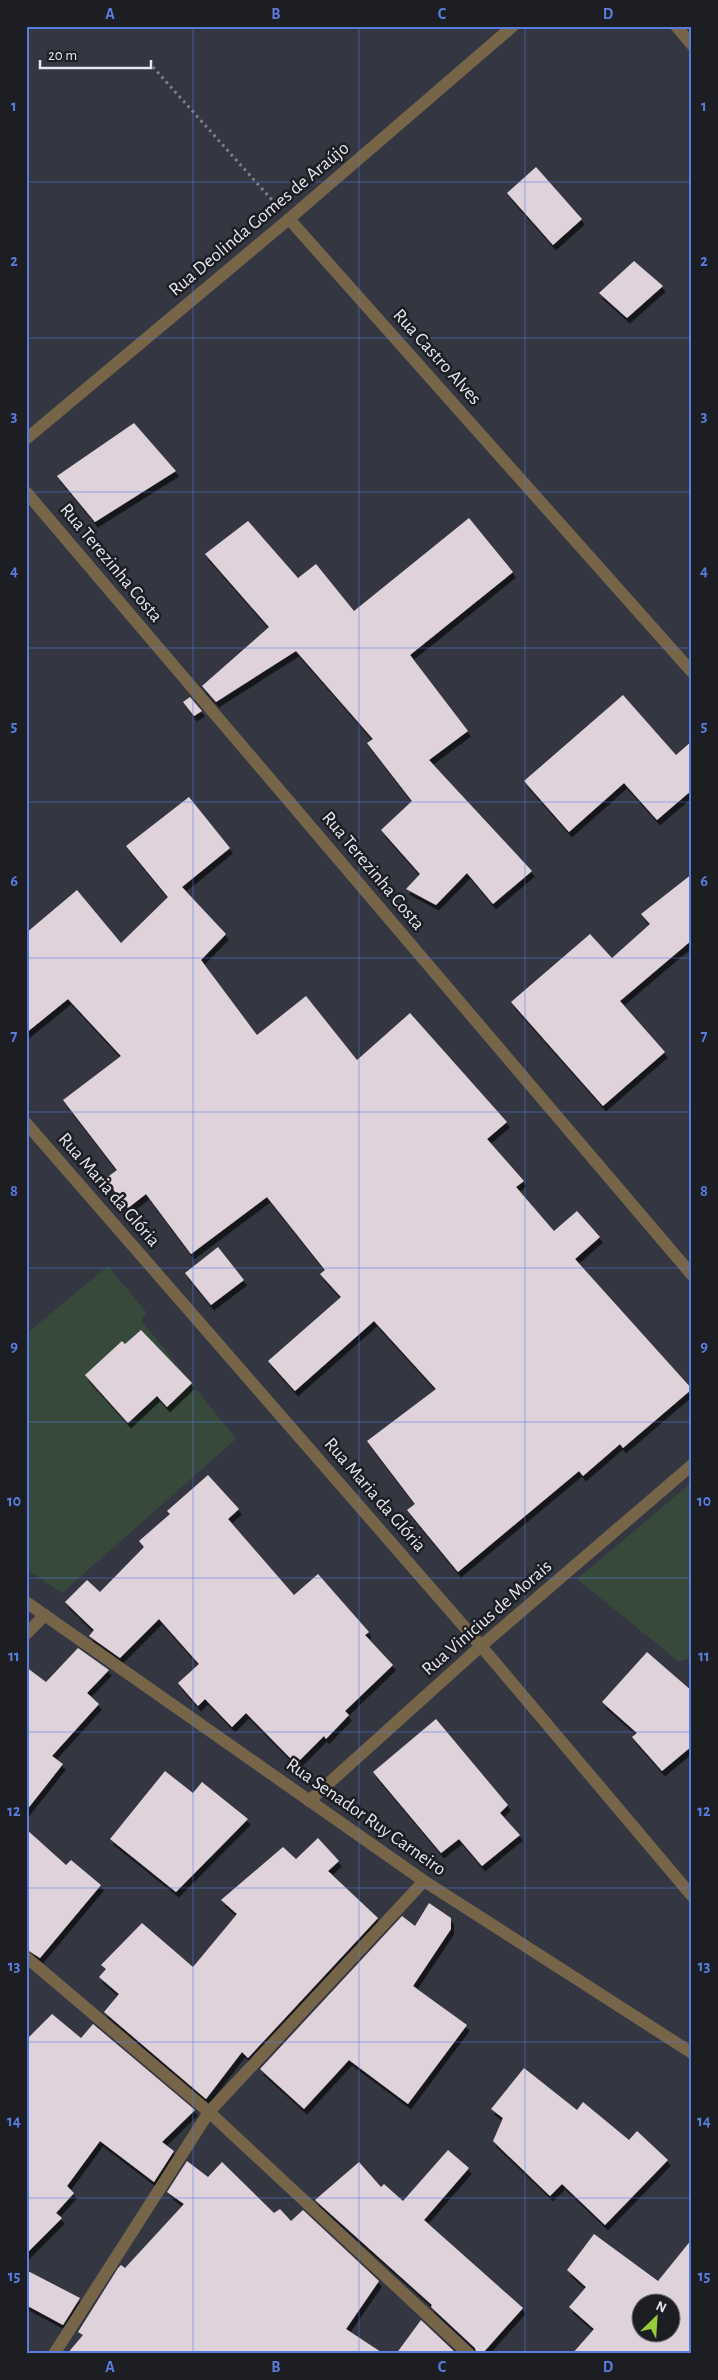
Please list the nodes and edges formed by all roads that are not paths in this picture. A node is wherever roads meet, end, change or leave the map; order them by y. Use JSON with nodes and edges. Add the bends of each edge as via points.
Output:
{"nodes":[{"id":1,"x":514,"y":26,"type":"edge"},
{"id":2,"x":676,"y":26,"type":"edge"},
{"id":3,"x":692,"y":45,"type":"edge"},
{"id":4,"x":289,"y":219,"type":"junction"},
{"id":5,"x":26,"y":439,"type":"edge"},
{"id":6,"x":26,"y":492,"type":"edge"},
{"id":7,"x":692,"y":672,"type":"edge"},
{"id":8,"x":26,"y":1123,"type":"edge"},
{"id":9,"x":692,"y":1275,"type":"edge"},
{"id":10,"x":692,"y":1466,"type":"edge"},
{"id":11,"x":26,"y":1602,"type":"edge"},
{"id":12,"x":45,"y":1615,"type":"junction"},
{"id":13,"x":26,"y":1634,"type":"edge"},
{"id":14,"x":482,"y":1646,"type":"junction"},
{"id":15,"x":309,"y":1801,"type":"junction"},
{"id":16,"x":424,"y":1881,"type":"junction"},
{"id":17,"x":692,"y":1896,"type":"edge"},
{"id":18,"x":26,"y":1957,"type":"edge"},
{"id":19,"x":692,"y":2053,"type":"edge"},
{"id":20,"x":209,"y":2112,"type":"junction"},
{"id":21,"x":54,"y":2354,"type":"edge"},
{"id":22,"x":469,"y":2354,"type":"edge"}],
"edges":[{"from":1,"to":4,"type":"street","name":"Rua Deolinda Gomes de Araújo"},
{"from":2,"to":3,"type":"street"},
{"from":4,"to":5,"type":"street","name":"Rua Deolinda Gomes de Araújo"},
{"from":4,"to":7,"type":"street","name":"Rua Castro Alves"},
{"from":6,"to":9,"type":"street","name":"Rua Terezinha Costa"},
{"from":8,"to":14,"type":"street","name":"Rua Maria da Glória"},
{"from":10,"to":14,"type":"street","name":"Rua Vinicius de Morais"},
{"from":11,"to":12,"type":"street","name":"Rua Senador Ruy Carneiro"},
{"from":12,"to":13,"type":"street"},
{"from":12,"to":15,"type":"street","name":"Rua Senador Ruy Carneiro"},
{"from":14,"to":15,"type":"street","name":"Rua Vinicius de Morais"},
{"from":14,"to":17,"type":"street","name":"Rua Maria da Glória"},
{"from":15,"to":16,"type":"street","name":"Rua Senador Ruy Carneiro"},
{"from":16,"to":19,"type":"street","name":"Rua Senador Ruy Carneiro"},
{"from":16,"to":20,"type":"street"},
{"from":18,"to":20,"type":"street"},
{"from":20,"to":21,"type":"street"},
{"from":20,"to":22,"type":"street"}]}
